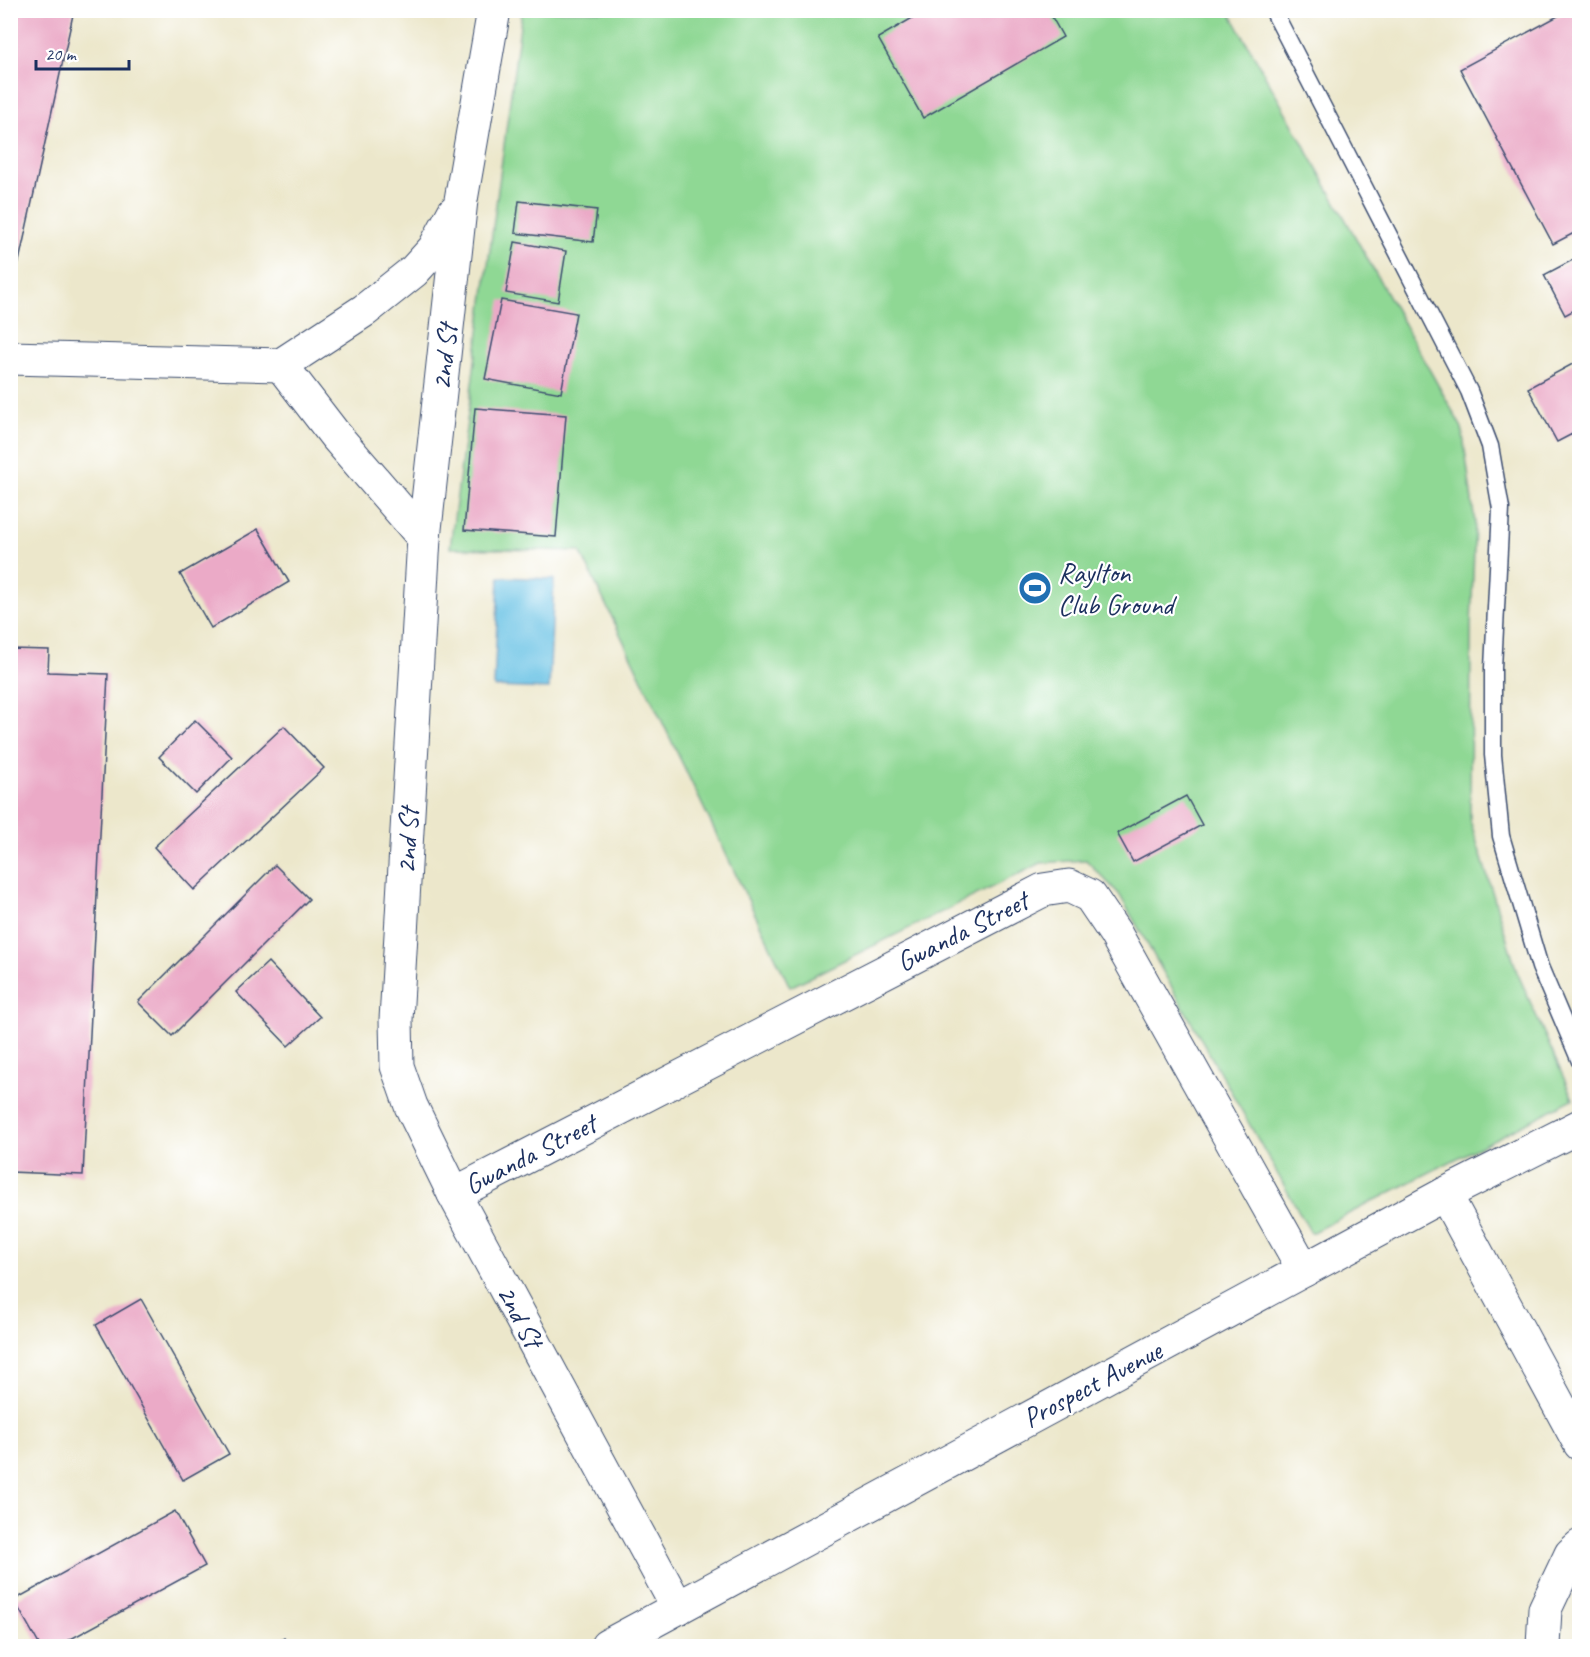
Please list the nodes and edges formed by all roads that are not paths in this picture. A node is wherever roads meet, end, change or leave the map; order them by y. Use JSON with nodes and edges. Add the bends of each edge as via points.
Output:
{"nodes":[{"id":1,"x":494,"y":10,"type":"edge"},
{"id":2,"x":1273,"y":10,"type":"edge"},
{"id":3,"x":461,"y":200,"type":"junction"},
{"id":4,"x":10,"y":358,"type":"edge"},
{"id":5,"x":282,"y":365,"type":"junction"},
{"id":6,"x":424,"y":538,"type":"junction"},
{"id":7,"x":1580,"y":1061,"type":"edge"},
{"id":8,"x":1580,"y":1126,"type":"edge"},
{"id":9,"x":454,"y":1194,"type":"junction"},
{"id":10,"x":1445,"y":1194,"type":"junction"},
{"id":11,"x":1304,"y":1270,"type":"junction"},
{"id":12,"x":1580,"y":1444,"type":"edge"},
{"id":13,"x":1580,"y":1546,"type":"edge"},
{"id":14,"x":678,"y":1608,"type":"junction"},
{"id":15,"x":607,"y":1647,"type":"edge"},
{"id":16,"x":1543,"y":1647,"type":"edge"}],
"edges":[{"from":1,"to":3,"type":"street","name":"2nd St"},
{"from":2,"to":7,"type":"lane","via":[[1469,391],[1490,446],[1501,509],[1493,755],[1501,836],[1540,967]]},
{"from":3,"to":5,"type":"street","via":[[434,249],[414,271],[365,310]]},
{"from":3,"to":6,"type":"street","name":"2nd St"},
{"from":4,"to":5,"type":"street"},
{"from":5,"to":6,"type":"street","via":[[335,435]]},
{"from":6,"to":9,"type":"street","name":"2nd St","via":[[396,1020],[397,1066],[411,1106]]},
{"from":8,"to":10,"type":"street","name":"Prospect Avenue"},
{"from":9,"to":11,"type":"street","name":"Gwanda Street","via":[[1043,890],[1069,886],[1090,896],[1115,933]]},
{"from":9,"to":14,"type":"street","name":"2nd St"},
{"from":10,"to":11,"type":"street","name":"Prospect Avenue"},
{"from":10,"to":12,"type":"street"},
{"from":11,"to":14,"type":"street","name":"Prospect Avenue"},
{"from":13,"to":16,"type":"street","via":[[1571,1554],[1545,1609]]},
{"from":14,"to":15,"type":"street","name":"Prospect Avenue"}]}
